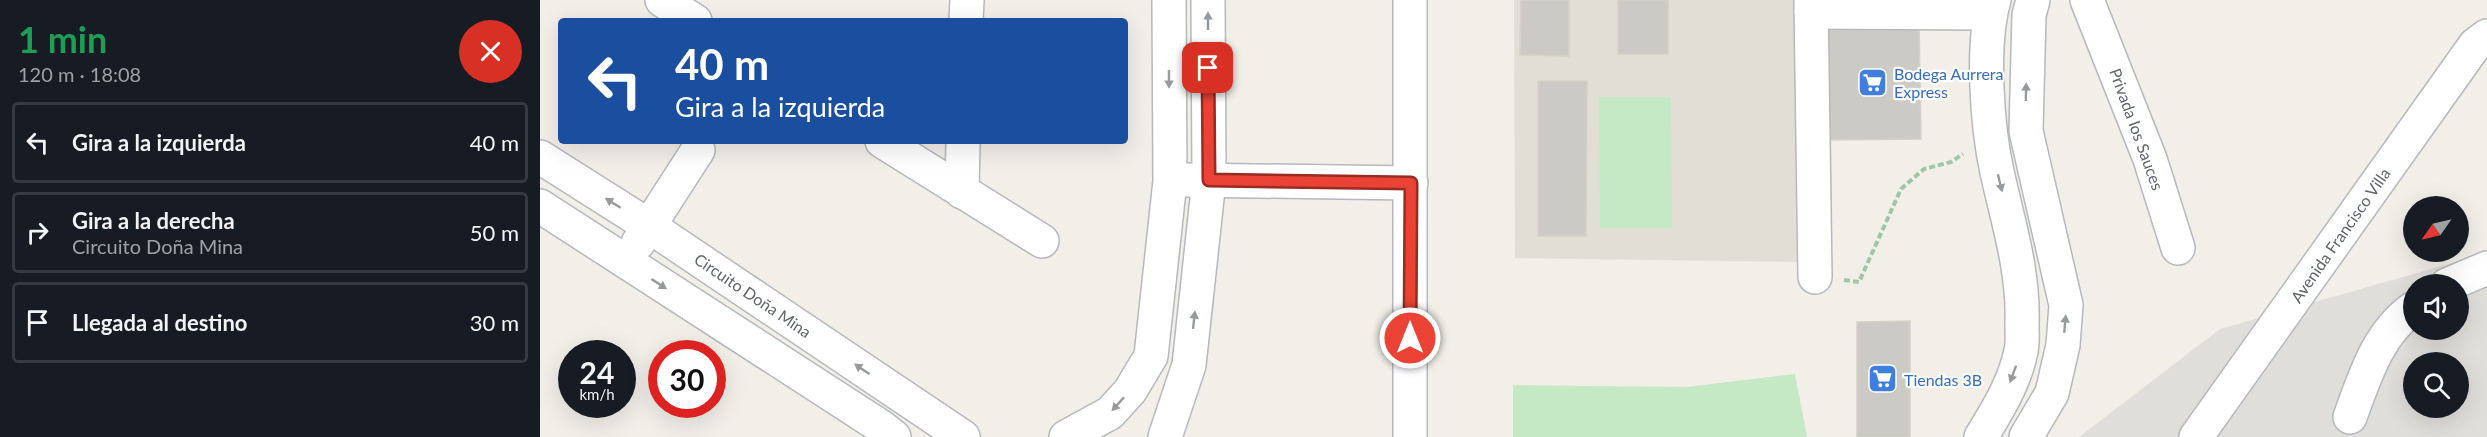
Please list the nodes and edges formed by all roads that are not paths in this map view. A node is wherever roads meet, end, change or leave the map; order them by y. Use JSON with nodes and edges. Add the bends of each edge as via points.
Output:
{"nodes":[{"id":1,"x":662,"y":0,"type":"edge"},
{"id":2,"x":967,"y":0,"type":"edge"},
{"id":3,"x":1169,"y":0,"type":"edge"},
{"id":4,"x":1208,"y":0,"type":"edge"},
{"id":5,"x":1410,"y":0,"type":"edge"},
{"id":6,"x":2033,"y":0,"type":"edge"},
{"id":7,"x":2085,"y":4,"type":"edge"},
{"id":8,"x":1811,"y":6,"type":"edge"},
{"id":9,"x":1992,"y":6,"type":"edge"},
{"id":10,"x":689,"y":18,"type":"edge"},
{"id":11,"x":966,"y":18,"type":"edge"},
{"id":12,"x":2487,"y":36,"type":"edge"},
{"id":13,"x":2026,"y":131,"type":"junction"},
{"id":14,"x":1990,"y":134,"type":"junction"},
{"id":15,"x":887,"y":144,"type":"edge"},
{"id":16,"x":963,"y":144,"type":"edge"},
{"id":17,"x":698,"y":150,"type":"dead end"},
{"id":18,"x":540,"y":157,"type":"edge"},
{"id":19,"x":1209,"y":180,"type":"junction"},
{"id":20,"x":1170,"y":181,"type":"junction"},
{"id":21,"x":1411,"y":183,"type":"junction"},
{"id":22,"x":962,"y":192,"type":"junction"},
{"id":23,"x":540,"y":206,"type":"edge"},
{"id":24,"x":649,"y":226,"type":"junction"},
{"id":25,"x":1042,"y":241,"type":"dead end"},
{"id":26,"x":2178,"y":248,"type":"dead end"},
{"id":27,"x":626,"y":263,"type":"junction"},
{"id":28,"x":2487,"y":268,"type":"edge"},
{"id":29,"x":2469,"y":276,"type":"edge"},
{"id":30,"x":1815,"y":277,"type":"road end"},
{"id":31,"x":2403,"y":314,"type":"edge"},
{"id":32,"x":1151,"y":356,"type":"junction"},
{"id":33,"x":1189,"y":365,"type":"junction"},
{"id":34,"x":905,"y":397,"type":"junction"},
{"id":35,"x":2350,"y":417,"type":"dead end"},
{"id":36,"x":923,"y":426,"type":"edge"},
{"id":37,"x":882,"y":433,"type":"edge"},
{"id":38,"x":963,"y":437,"type":"edge"},
{"id":39,"x":1065,"y":437,"type":"edge"},
{"id":40,"x":1165,"y":437,"type":"edge"},
{"id":41,"x":1410,"y":437,"type":"edge"},
{"id":42,"x":1981,"y":437,"type":"edge"},
{"id":43,"x":2026,"y":437,"type":"edge"},
{"id":44,"x":2196,"y":437,"type":"edge"}],
"edges":[{"from":1,"to":10,"type":"street"},
{"from":2,"to":11,"type":"street"},
{"from":3,"to":20,"type":"street","one_way":true},
{"from":19,"to":4,"type":"street","one_way":true},
{"from":5,"to":21,"type":"street"},
{"from":13,"to":6,"type":"street","one_way":true,"via":[[2029,15]]},
{"from":7,"to":26,"type":"street","name":"Privada los Sauces","via":[[2150,159]]},
{"from":8,"to":9,"type":"street"},
{"from":8,"to":30,"type":"street"},
{"from":9,"to":14,"type":"street","via":[[1987,79]]},
{"from":12,"to":44,"type":"street","name":"Avenida Francisco Villa","via":[[2475,45]]},
{"from":13,"to":14,"type":"street"},
{"from":43,"to":13,"type":"street","one_way":true,"via":[[2052,393],[2063,345],[2066,305]]},
{"from":14,"to":42,"type":"street","one_way":true,"via":[[2023,298],[2021,351],[2002,404]]},
{"from":15,"to":22,"type":"street"},
{"from":16,"to":22,"type":"street"},
{"from":17,"to":24,"type":"street"},
{"from":24,"to":18,"type":"street","name":"Circuito Doña Mina","one_way":true},
{"from":19,"to":20,"type":"street"},
{"from":19,"to":21,"type":"street"},
{"from":33,"to":19,"type":"street","one_way":true},
{"from":20,"to":32,"type":"street"},
{"from":21,"to":41,"type":"street"},
{"from":22,"to":25,"type":"street"},
{"from":23,"to":27,"type":"street"},
{"from":24,"to":27,"type":"street"},
{"from":34,"to":24,"type":"street","name":"Circuito Doña Mina","one_way":true},
{"from":27,"to":37,"type":"street","one_way":true},
{"from":28,"to":29,"type":"street"},
{"from":31,"to":35,"type":"street","via":[[2370,361]]},
{"from":32,"to":33,"type":"street"},
{"from":32,"to":39,"type":"street","one_way":true,"via":[[1130,391],[1110,413]]},
{"from":33,"to":40,"type":"street"},
{"from":34,"to":36,"type":"street","name":"Circuito Doña Mina"},
{"from":34,"to":37,"type":"street"},
{"from":36,"to":38,"type":"street","name":"Circuito Doña Mina"}]}
